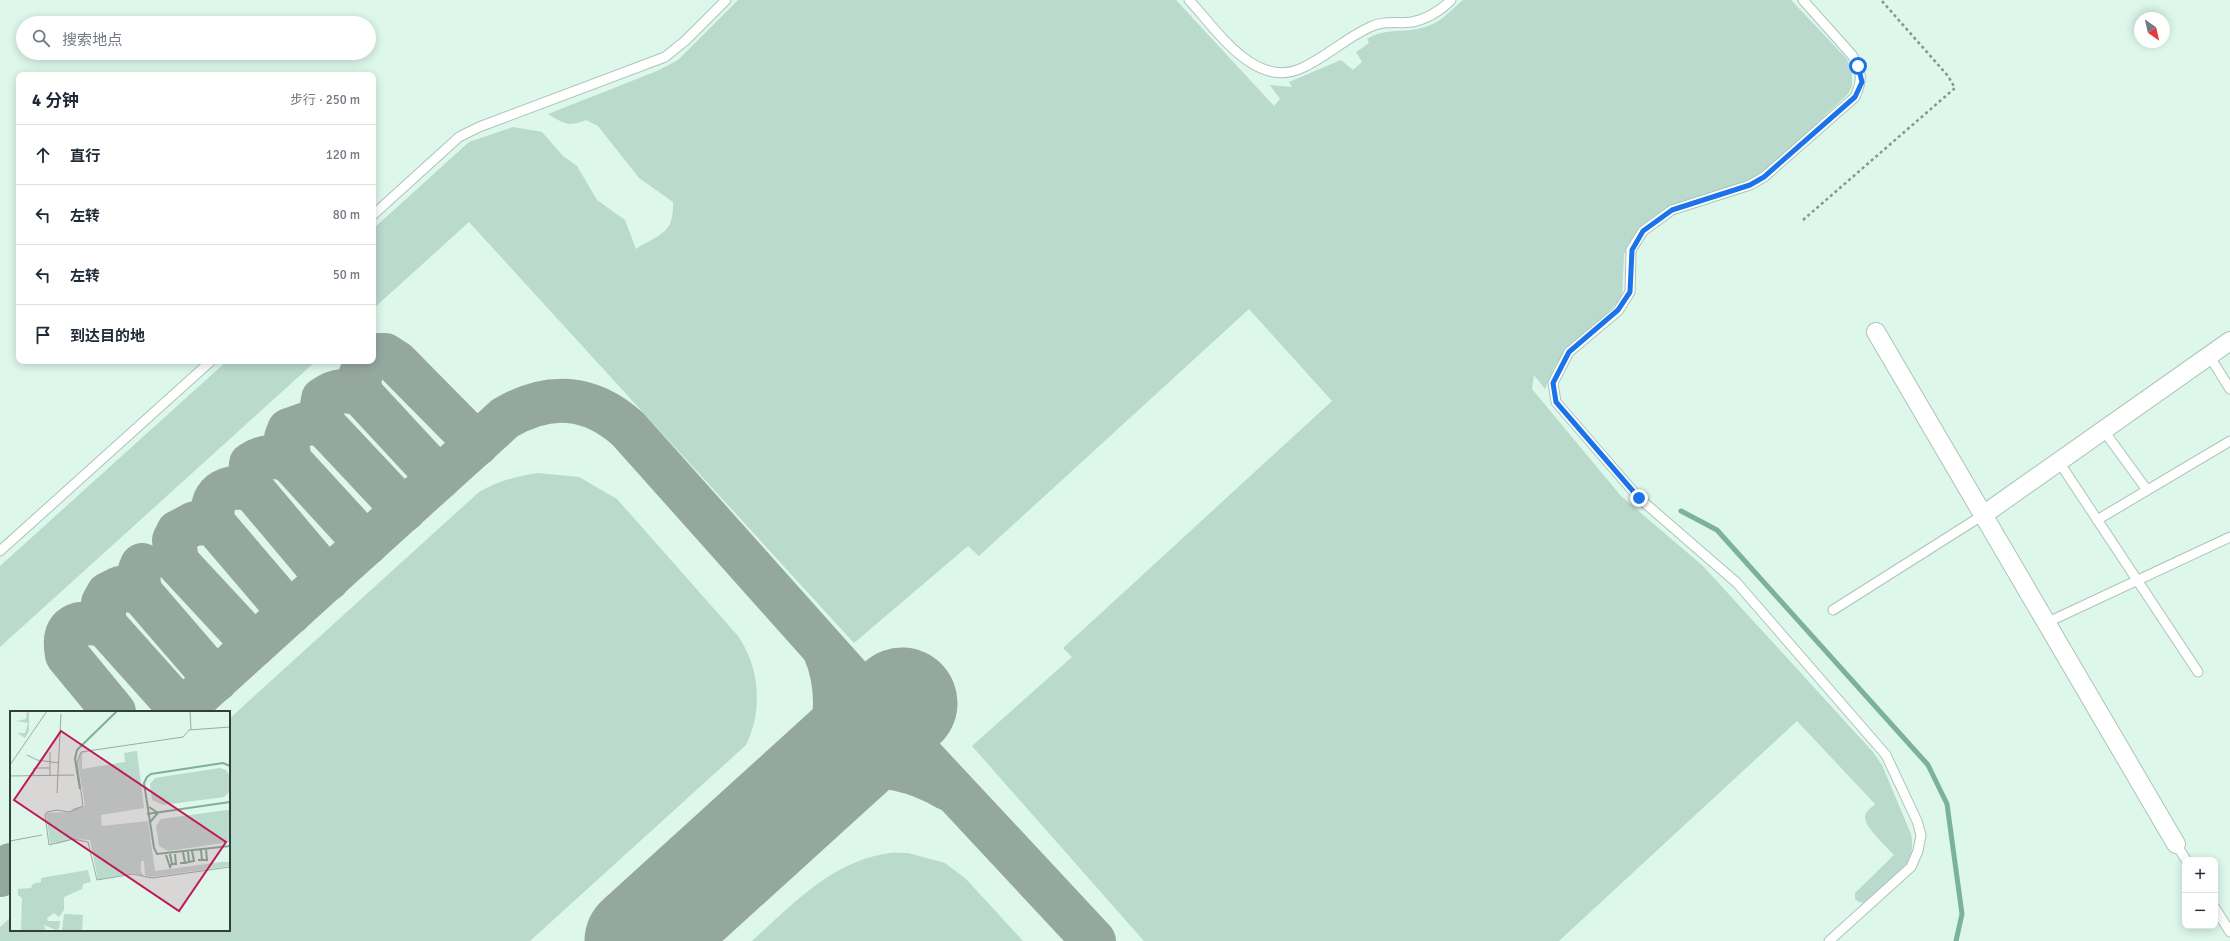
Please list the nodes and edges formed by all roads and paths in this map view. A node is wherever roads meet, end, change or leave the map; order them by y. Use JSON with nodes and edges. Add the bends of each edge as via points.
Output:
{"nodes":[{"id":1,"x":726,"y":0,"type":"edge"},
{"id":2,"x":1189,"y":0,"type":"edge"},
{"id":3,"x":1451,"y":0,"type":"edge"},
{"id":4,"x":1803,"y":0,"type":"edge"},
{"id":5,"x":1881,"y":0,"type":"edge"},
{"id":6,"x":376,"y":212,"type":"edge"},
{"id":7,"x":1803,"y":220,"type":"dead end"},
{"id":8,"x":1876,"y":332,"type":"dead end"},
{"id":9,"x":2230,"y":342,"type":"edge"},
{"id":10,"x":2210,"y":357,"type":"junction"},
{"id":11,"x":208,"y":364,"type":"edge"},
{"id":12,"x":2230,"y":389,"type":"edge"},
{"id":13,"x":2104,"y":431,"type":"junction"},
{"id":14,"x":2230,"y":441,"type":"edge"},
{"id":15,"x":2059,"y":462,"type":"junction"},
{"id":16,"x":2147,"y":490,"type":"junction"},
{"id":17,"x":1982,"y":515,"type":"junction"},
{"id":18,"x":2097,"y":520,"type":"junction"},
{"id":19,"x":2230,"y":537,"type":"edge"},
{"id":20,"x":0,"y":551,"type":"edge"},
{"id":21,"x":2138,"y":580,"type":"junction"},
{"id":22,"x":1833,"y":610,"type":"dead end"},
{"id":23,"x":2046,"y":623,"type":"junction"},
{"id":24,"x":2198,"y":672,"type":"dead end"},
{"id":25,"x":2176,"y":844,"type":"joint"},
{"id":26,"x":2184,"y":857,"type":"edge"},
{"id":27,"x":2218,"y":913,"type":"edge"},
{"id":28,"x":2230,"y":932,"type":"edge"},
{"id":29,"x":1829,"y":941,"type":"edge"}],
"edges":[{"from":1,"to":6,"type":"lane","via":[[665,57],[479,126],[459,137]]},
{"from":2,"to":3,"type":"lane","via":[[1254,67],[1278,74],[1302,69],[1369,27],[1385,22],[1412,22],[1438,12]]},
{"from":4,"to":29,"type":"lane","via":[[1852,55],[1858,66],[1862,82],[1855,97],[1764,177],[1750,185],[1672,210],[1643,231],[1632,250],[1630,292],[1618,310],[1569,352],[1553,383],[1556,402],[1639,498],[1737,583],[1886,755],[1918,822],[1918,850],[1911,867]]},
{"from":5,"to":7,"type":"path","via":[[1948,76],[1955,88]]},
{"from":8,"to":17,"type":"street"},
{"from":9,"to":10,"type":"street"},
{"from":10,"to":12,"type":"lane"},
{"from":10,"to":13,"type":"street"},
{"from":11,"to":20,"type":"lane"},
{"from":13,"to":15,"type":"street"},
{"from":13,"to":16,"type":"lane"},
{"from":14,"to":16,"type":"lane"},
{"from":15,"to":17,"type":"street"},
{"from":15,"to":18,"type":"lane"},
{"from":16,"to":18,"type":"lane"},
{"from":17,"to":22,"type":"lane"},
{"from":17,"to":23,"type":"street"},
{"from":18,"to":21,"type":"lane"},
{"from":19,"to":21,"type":"lane"},
{"from":21,"to":23,"type":"lane"},
{"from":21,"to":24,"type":"lane"},
{"from":23,"to":25,"type":"street"},
{"from":25,"to":26,"type":"lane"},
{"from":27,"to":28,"type":"lane"}]}
